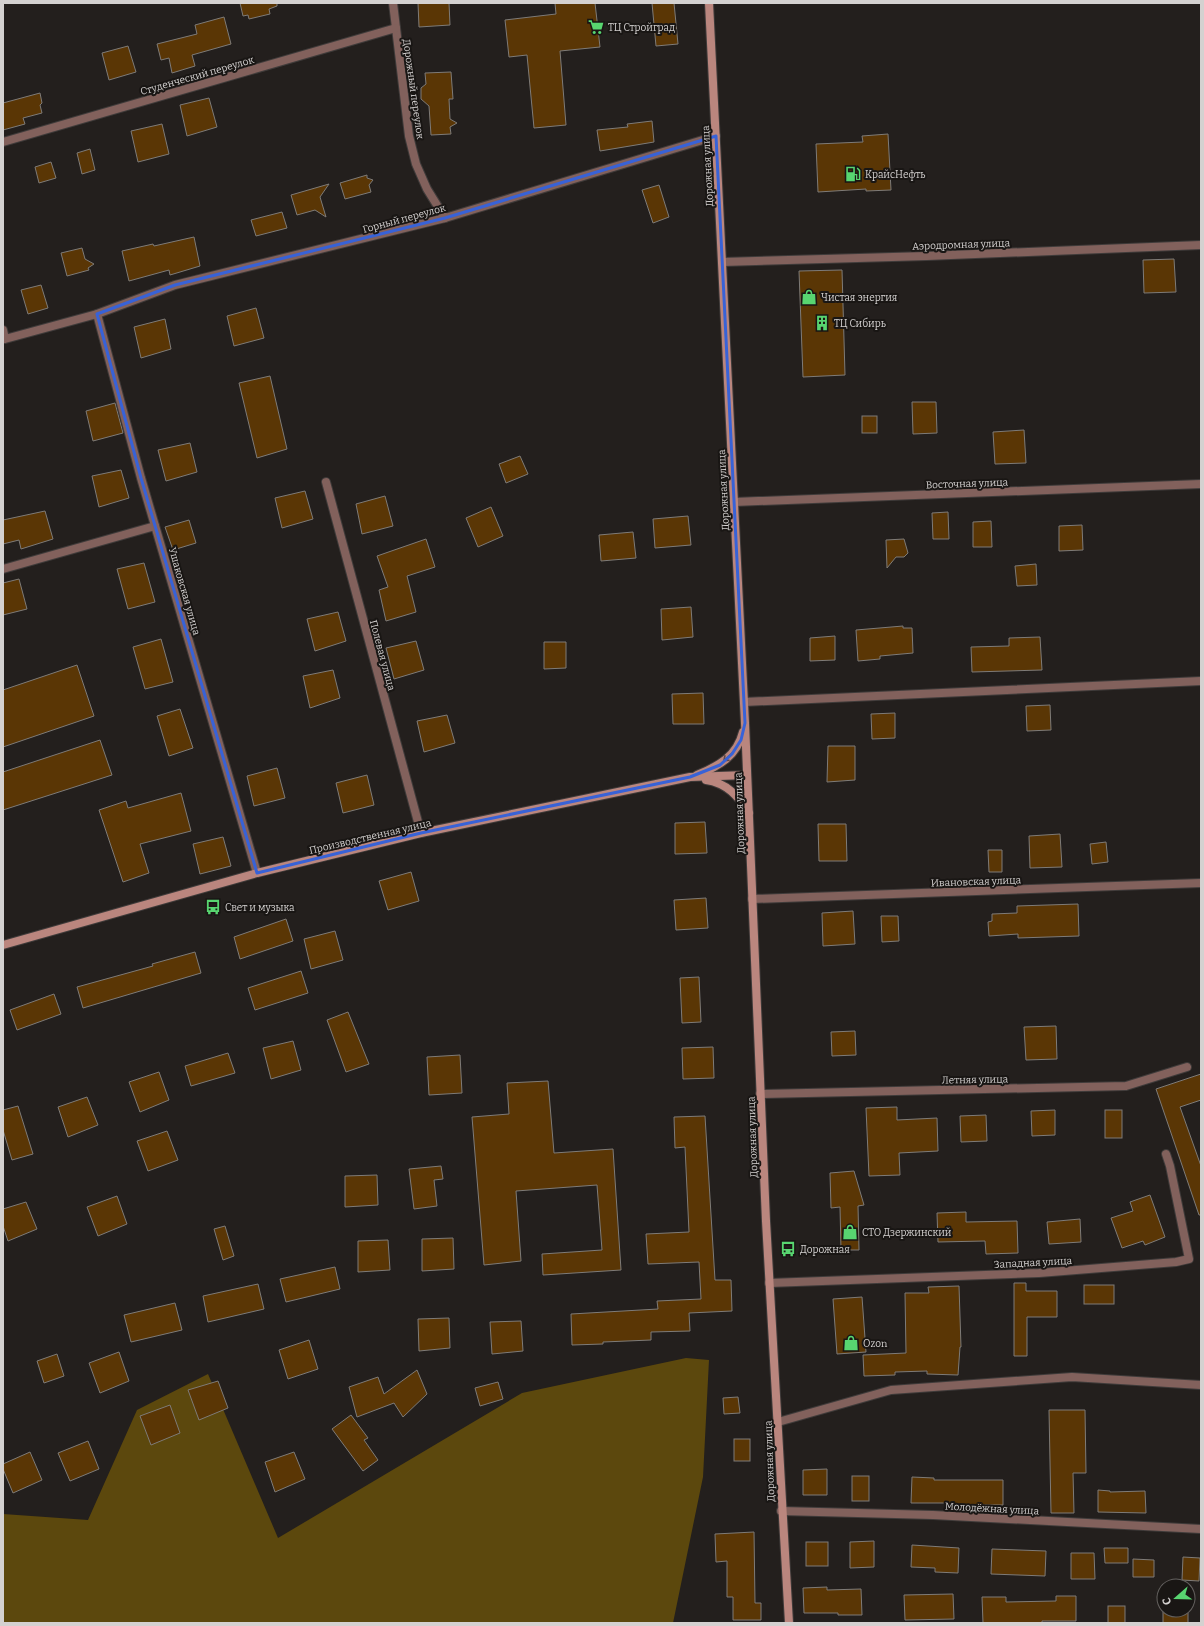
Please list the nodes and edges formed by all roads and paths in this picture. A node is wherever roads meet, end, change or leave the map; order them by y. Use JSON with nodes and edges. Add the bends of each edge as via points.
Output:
{"nodes":[{"id":1,"x":394,"y":3,"type":"edge"},
{"id":2,"x":709,"y":3,"type":"edge"},
{"id":3,"x":396,"y":28,"type":"junction"},
{"id":4,"x":716,"y":136,"type":"junction"},
{"id":5,"x":3,"y":142,"type":"edge"},
{"id":6,"x":445,"y":218,"type":"junction"},
{"id":7,"x":1201,"y":245,"type":"edge"},
{"id":8,"x":722,"y":262,"type":"junction"},
{"id":9,"x":97,"y":314,"type":"junction"},
{"id":10,"x":3,"y":330,"type":"edge"},
{"id":11,"x":326,"y":482,"type":"dead end"},
{"id":12,"x":1201,"y":484,"type":"edge"},
{"id":13,"x":734,"y":502,"type":"junction"},
{"id":14,"x":155,"y":526,"type":"junction"},
{"id":15,"x":3,"y":569,"type":"edge"},
{"id":16,"x":1201,"y":681,"type":"edge"},
{"id":17,"x":744,"y":702,"type":"junction"},
{"id":18,"x":745,"y":723,"type":"junction"},
{"id":19,"x":747,"y":775,"type":"junction"},
{"id":20,"x":690,"y":778,"type":"junction"},
{"id":21,"x":749,"y":813,"type":"junction"},
{"id":22,"x":421,"y":833,"type":"junction"},
{"id":23,"x":257,"y":873,"type":"junction"},
{"id":24,"x":1201,"y":883,"type":"edge"},
{"id":25,"x":752,"y":900,"type":"junction"},
{"id":26,"x":3,"y":945,"type":"edge"},
{"id":27,"x":1187,"y":1067,"type":"dead end"},
{"id":28,"x":760,"y":1094,"type":"junction"},
{"id":29,"x":1166,"y":1154,"type":"dead end"},
{"id":30,"x":769,"y":1283,"type":"junction"},
{"id":31,"x":1201,"y":1385,"type":"edge"},
{"id":32,"x":778,"y":1422,"type":"junction"},
{"id":33,"x":781,"y":1511,"type":"junction"},
{"id":34,"x":1201,"y":1529,"type":"edge"},
{"id":35,"x":789,"y":1623,"type":"edge"}],
"edges":[{"from":1,"to":3,"type":"street","name":"Дорожный переулок"},
{"from":2,"to":4,"type":"main road","name":"Дорожная улица"},
{"from":3,"to":5,"type":"street","name":"Студенческий переулок"},
{"from":3,"to":6,"type":"street","name":"Дорожный переулок","via":[[409,136],[416,164],[427,189]]},
{"from":4,"to":6,"type":"street","name":"Горный переулок"},
{"from":4,"to":8,"type":"main road","name":"Дорожная улица"},
{"from":6,"to":9,"type":"street","name":"Горный переулок","via":[[175,285]]},
{"from":7,"to":8,"type":"street","name":"Аэродромная улица"},
{"from":8,"to":13,"type":"main road","name":"Дорожная улица"},
{"from":9,"to":10,"type":"street","name":"Горный переулок","via":[[5,339]]},
{"from":9,"to":14,"type":"street","name":"Ушаковская улица"},
{"from":11,"to":22,"type":"street","name":"Полевая улица"},
{"from":12,"to":13,"type":"street","name":"Восточная улица"},
{"from":13,"to":17,"type":"main road","name":"Дорожная улица"},
{"from":14,"to":15,"type":"street"},
{"from":14,"to":23,"type":"street","name":"Ушаковская улица"},
{"from":16,"to":17,"type":"street"},
{"from":17,"to":18,"type":"main road","name":"Дорожная улица"},
{"from":18,"to":19,"type":"main road","name":"Дорожная улица"},
{"from":18,"to":20,"type":"main road","one_way":true,"via":[[741,740],[732,754],[720,765]]},
{"from":19,"to":20,"type":"main road","name":"Производственная улица"},
{"from":19,"to":21,"type":"main road","name":"Дорожная улица"},
{"from":20,"to":21,"type":"main road","via":[[713,781],[725,786],[735,793]]},
{"from":20,"to":22,"type":"main road","name":"Производственная улица"},
{"from":21,"to":25,"type":"main road","name":"Дорожная улица"},
{"from":22,"to":23,"type":"main road","name":"Производственная улица"},
{"from":23,"to":26,"type":"main road","name":"Производственная улица"},
{"from":24,"to":25,"type":"street","name":"Ивановская улица"},
{"from":25,"to":28,"type":"main road","name":"Дорожная улица"},
{"from":27,"to":28,"type":"street","name":"Летняя улица","via":[[1126,1086]]},
{"from":28,"to":30,"type":"main road","name":"Дорожная улица"},
{"from":29,"to":30,"type":"street","name":"Западная улица","via":[[1189,1259],[1040,1272]]},
{"from":30,"to":32,"type":"main road","name":"Дорожная улица"},
{"from":31,"to":32,"type":"street","via":[[1072,1377],[891,1390]]},
{"from":32,"to":33,"type":"main road","name":"Дорожная улица"},
{"from":33,"to":34,"type":"street","name":"Молодёжная улица","via":[[933,1515]]},
{"from":33,"to":35,"type":"main road","name":"Дорожная улица"}]}
